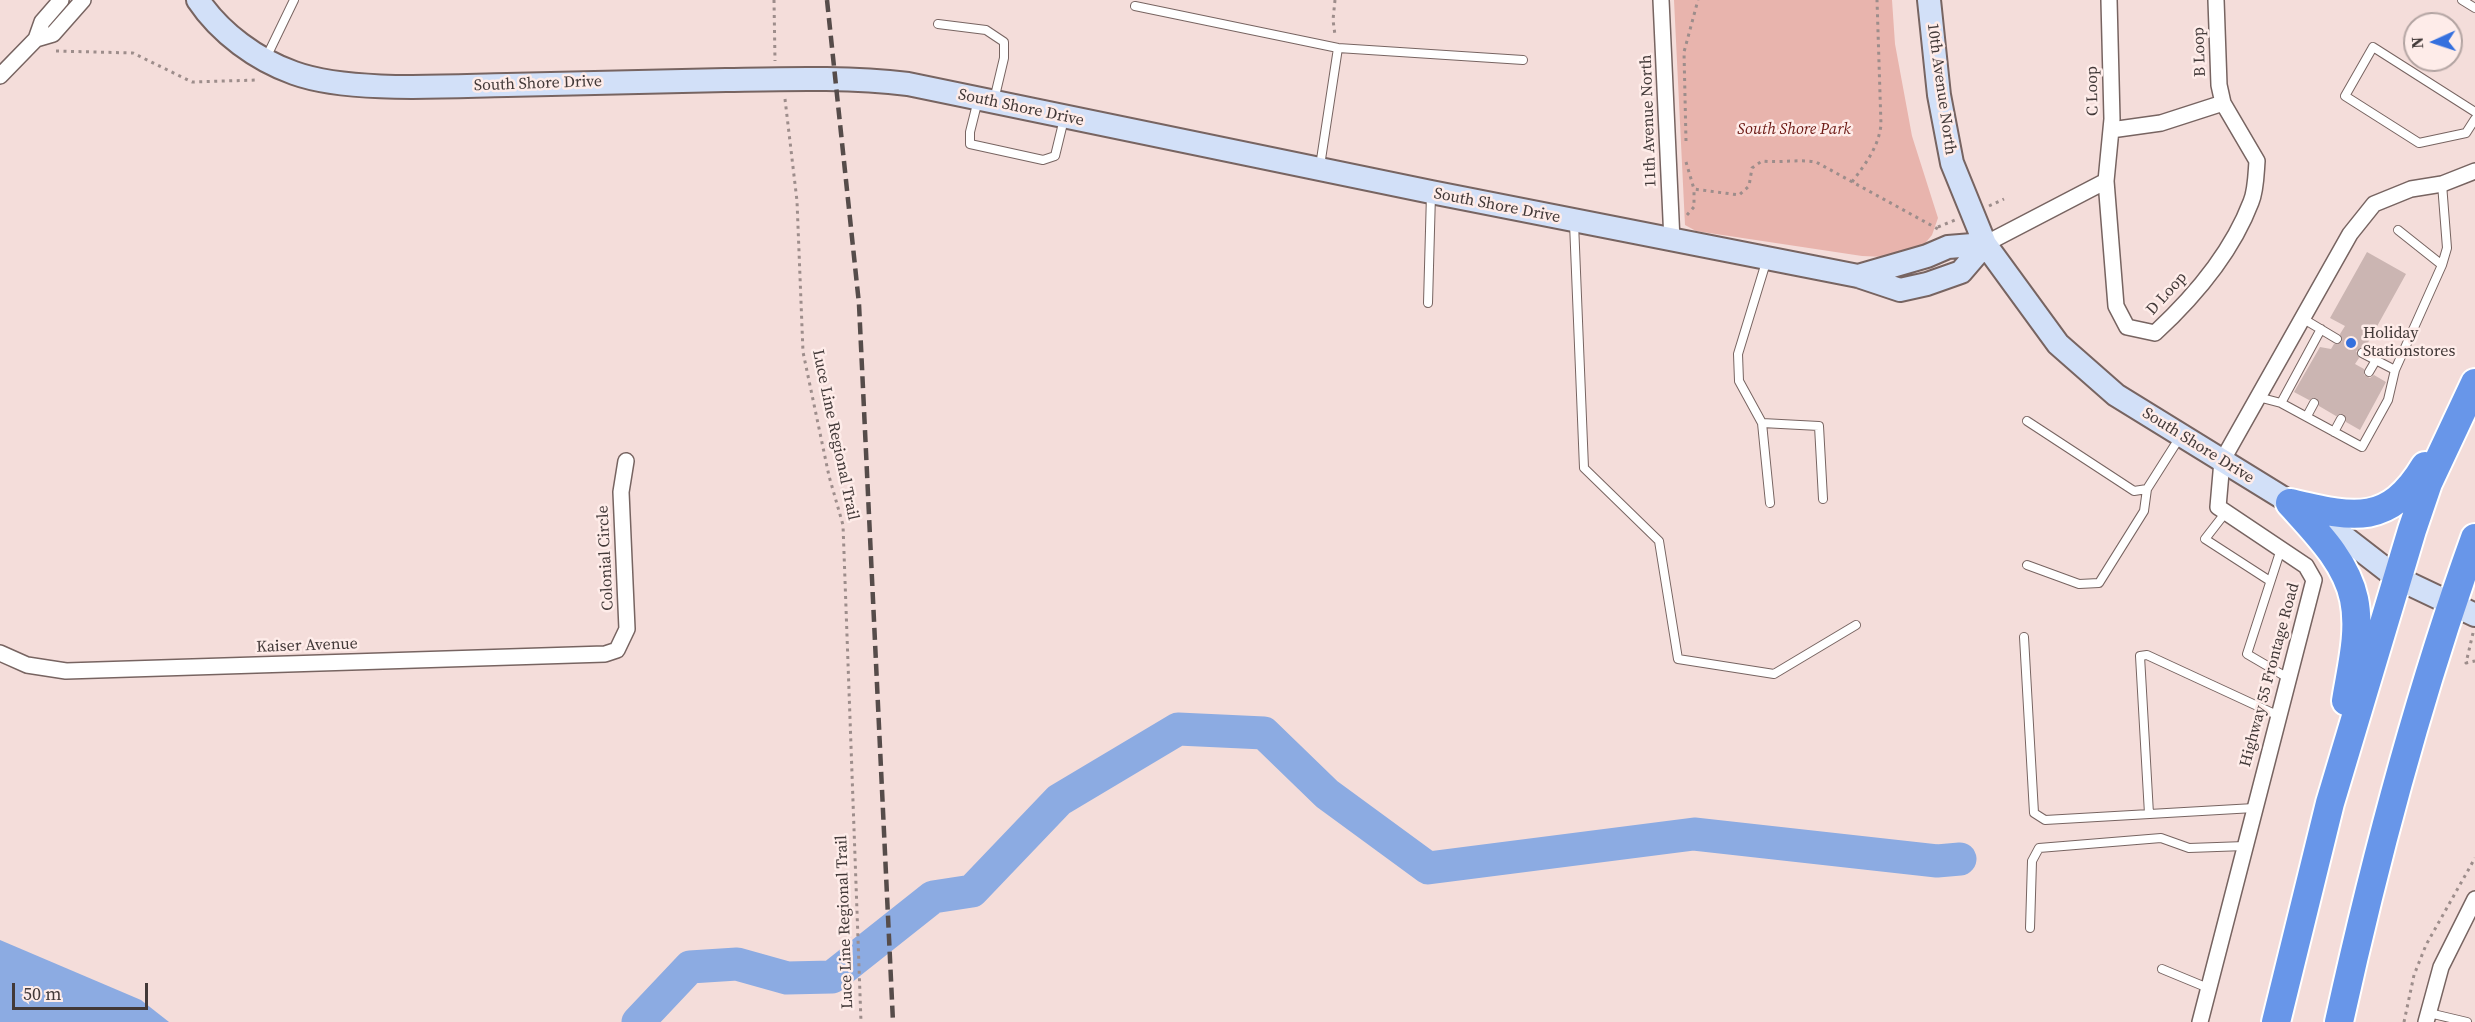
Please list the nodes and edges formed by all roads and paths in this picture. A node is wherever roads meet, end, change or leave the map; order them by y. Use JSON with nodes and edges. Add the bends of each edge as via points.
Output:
{"nodes":[{"id":1,"x":61,"y":0,"type":"edge"},
{"id":2,"x":83,"y":0,"type":"edge"},
{"id":3,"x":198,"y":0,"type":"edge"},
{"id":4,"x":294,"y":0,"type":"edge"},
{"id":5,"x":774,"y":0,"type":"edge"},
{"id":6,"x":1335,"y":0,"type":"edge"},
{"id":7,"x":1661,"y":0,"type":"edge"},
{"id":8,"x":1698,"y":0,"type":"edge"},
{"id":9,"x":1877,"y":0,"type":"edge"},
{"id":10,"x":1929,"y":0,"type":"edge"},
{"id":11,"x":2109,"y":0,"type":"edge"},
{"id":12,"x":2216,"y":0,"type":"edge"},
{"id":13,"x":2462,"y":0,"type":"edge"},
{"id":14,"x":1135,"y":6,"type":"dead end"},
{"id":15,"x":2475,"y":8,"type":"edge"},
{"id":16,"x":938,"y":24,"type":"dead end"},
{"id":17,"x":36,"y":39,"type":"junction"},
{"id":18,"x":1338,"y":48,"type":"junction"},
{"id":19,"x":266,"y":59,"type":"junction"},
{"id":20,"x":1524,"y":60,"type":"dead end"},
{"id":21,"x":0,"y":76,"type":"edge"},
{"id":22,"x":779,"y":79,"type":"junction"},
{"id":23,"x":986,"y":100,"type":"junction"},
{"id":24,"x":2223,"y":103,"type":"junction"},
{"id":25,"x":2475,"y":112,"type":"edge"},
{"id":26,"x":1064,"y":117,"type":"junction"},
{"id":27,"x":2475,"y":119,"type":"edge"},
{"id":28,"x":2111,"y":130,"type":"junction"},
{"id":29,"x":1686,"y":141,"type":"dead end"},
{"id":30,"x":1686,"y":153,"type":"dead end"},
{"id":31,"x":1319,"y":168,"type":"junction"},
{"id":32,"x":2475,"y":171,"type":"edge"},
{"id":33,"x":2106,"y":181,"type":"junction"},
{"id":34,"x":1852,"y":182,"type":"junction"},
{"id":35,"x":2442,"y":184,"type":"junction"},
{"id":36,"x":1431,"y":192,"type":"junction"},
{"id":37,"x":1574,"y":221,"type":"junction"},
{"id":38,"x":2398,"y":230,"type":"dead end"},
{"id":39,"x":1672,"y":241,"type":"junction"},
{"id":40,"x":1985,"y":244,"type":"junction"},
{"id":41,"x":1948,"y":247,"type":"junction"},
{"id":42,"x":1767,"y":258,"type":"junction"},
{"id":43,"x":2442,"y":265,"type":"junction"},
{"id":44,"x":1858,"y":276,"type":"junction"},
{"id":45,"x":1428,"y":303,"type":"dead end"},
{"id":46,"x":2302,"y":318,"type":"junction"},
{"id":47,"x":2321,"y":329,"type":"junction"},
{"id":48,"x":2337,"y":339,"type":"dead end"},
{"id":49,"x":2362,"y":353,"type":"dead end"},
{"id":50,"x":2376,"y":360,"type":"junction"},
{"id":51,"x":2395,"y":370,"type":"junction"},
{"id":52,"x":2369,"y":372,"type":"dead end"},
{"id":53,"x":2470,"y":393,"type":"edge"},
{"id":54,"x":2258,"y":397,"type":"junction"},
{"id":55,"x":2281,"y":403,"type":"junction"},
{"id":56,"x":2314,"y":403,"type":"dead end"},
{"id":57,"x":2307,"y":416,"type":"junction"},
{"id":58,"x":2341,"y":419,"type":"dead end"},
{"id":59,"x":2027,"y":421,"type":"dead end"},
{"id":60,"x":1762,"y":423,"type":"junction"},
{"id":61,"x":2334,"y":432,"type":"junction"},
{"id":62,"x":2181,"y":436,"type":"junction"},
{"id":63,"x":626,"y":461,"type":"dead end"},
{"id":64,"x":2222,"y":461,"type":"junction"},
{"id":65,"x":2146,"y":489,"type":"junction"},
{"id":66,"x":1823,"y":499,"type":"dead end"},
{"id":67,"x":1770,"y":503,"type":"dead end"},
{"id":68,"x":2290,"y":503,"type":"junction"},
{"id":69,"x":2226,"y":512,"type":"junction"},
{"id":70,"x":2475,"y":538,"type":"edge"},
{"id":71,"x":2281,"y":549,"type":"junction"},
{"id":72,"x":2027,"y":565,"type":"dead end"},
{"id":73,"x":2397,"y":578,"type":"junction"},
{"id":74,"x":2270,"y":581,"type":"junction"},
{"id":75,"x":2463,"y":609,"type":"edge"},
{"id":76,"x":2475,"y":622,"type":"edge"},
{"id":77,"x":1856,"y":625,"type":"dead end"},
{"id":78,"x":2024,"y":637,"type":"dead end"},
{"id":79,"x":617,"y":650,"type":"joint"},
{"id":80,"x":0,"y":653,"type":"edge"},
{"id":81,"x":2475,"y":661,"type":"edge"},
{"id":82,"x":2288,"y":678,"type":"junction"},
{"id":83,"x":2278,"y":716,"type":"junction"},
{"id":84,"x":2254,"y":808,"type":"junction"},
{"id":85,"x":2149,"y":814,"type":"junction"},
{"id":86,"x":2325,"y":824,"type":"junction"},
{"id":87,"x":2245,"y":846,"type":"junction"},
{"id":88,"x":2475,"y":858,"type":"edge"},
{"id":89,"x":2475,"y":900,"type":"edge"},
{"id":90,"x":2030,"y":928,"type":"dead end"},
{"id":91,"x":2162,"y":969,"type":"dead end"},
{"id":92,"x":2208,"y":988,"type":"junction"},
{"id":93,"x":2428,"y":1017,"type":"edge"},
{"id":94,"x":861,"y":1022,"type":"edge"},
{"id":95,"x":2200,"y":1022,"type":"edge"},
{"id":96,"x":2277,"y":1022,"type":"edge"},
{"id":97,"x":2338,"y":1022,"type":"edge"},
{"id":98,"x":2404,"y":1022,"type":"edge"},
{"id":99,"x":2467,"y":1022,"type":"edge"}],
"edges":[{"from":1,"to":17,"type":"street","via":[[42,22]]},
{"from":2,"to":17,"type":"street","via":[[53,34]]},
{"from":3,"to":19,"type":"street","name":"South Shore Drive","via":[[232,38]]},
{"from":4,"to":19,"type":"lane"},
{"from":5,"to":22,"type":"path","name":"Luce Line Regional Trail","via":[[775,67]]},
{"from":6,"to":18,"type":"path","via":[[1333,20]]},
{"from":7,"to":39,"type":"street","name":"11th Avenue North"},
{"from":8,"to":29,"type":"path","via":[[1684,52]]},
{"from":9,"to":34,"type":"path","via":[[1879,140]]},
{"from":10,"to":40,"type":"street","name":"10th Avenue North","via":[[1939,95],[1952,163]]},
{"from":11,"to":28,"type":"street","name":"C Loop"},
{"from":12,"to":24,"type":"street","name":"B Loop"},
{"from":13,"to":15,"type":"lane"},
{"from":14,"to":18,"type":"lane"},
{"from":16,"to":23,"type":"lane","via":[[986,30],[1004,42],[1004,58]]},
{"from":17,"to":21,"type":"street"},
{"from":18,"to":20,"type":"lane"},
{"from":18,"to":31,"type":"lane"},
{"from":19,"to":22,"type":"street","name":"South Shore Drive","via":[[294,73],[359,84],[467,86]]},
{"from":22,"to":23,"type":"street","name":"South Shore Drive","via":[[879,81]]},
{"from":22,"to":94,"type":"path","name":"Luce Line Regional Trail","via":[[785,93],[797,201],[803,352],[843,525]]},
{"from":23,"to":26,"type":"street","name":"South Shore Drive"},
{"from":23,"to":26,"type":"lane","via":[[970,132],[970,144],[1043,160],[1055,156]]},
{"from":24,"to":28,"type":"street","via":[[2161,123]]},
{"from":24,"to":33,"type":"street","name":"D Loop","via":[[2257,161],[2252,201],[2226,249],[2190,301],[2155,333],[2127,327],[2116,306]]},
{"from":25,"to":27,"type":"lane","via":[[2373,47],[2344,96],[2419,143],[2466,133]]},
{"from":26,"to":31,"type":"street","name":"South Shore Drive"},
{"from":28,"to":33,"type":"street","name":"C Loop"},
{"from":30,"to":34,"type":"path","via":[[1694,189],[1738,195],[1749,186],[1752,168],[1762,161],[1785,164],[1802,159],[1816,162]]},
{"from":31,"to":36,"type":"street","name":"South Shore Drive"},
{"from":32,"to":35,"type":"street"},
{"from":33,"to":40,"type":"street"},
{"from":34,"to":41,"type":"path","via":[[1938,227]]},
{"from":35,"to":43,"type":"lane","via":[[2447,248]]},
{"from":35,"to":46,"type":"street","via":[[2411,189],[2374,204],[2350,234]]},
{"from":36,"to":37,"type":"street","name":"South Shore Drive"},
{"from":36,"to":45,"type":"lane"},
{"from":37,"to":39,"type":"street","name":"South Shore Drive"},
{"from":37,"to":77,"type":"lane","via":[[1584,468],[1659,541],[1678,659],[1774,674]]},
{"from":38,"to":43,"type":"lane"},
{"from":39,"to":42,"type":"street","name":"South Shore Drive"},
{"from":40,"to":41,"type":"street","name":"South Shore Drive"},
{"from":40,"to":44,"type":"street","name":"South Shore Drive","via":[[1961,272],[1927,284],[1900,290]]},
{"from":40,"to":62,"type":"street","name":"South Shore Drive","via":[[2058,344],[2116,395]]},
{"from":41,"to":44,"type":"street","name":"South Shore Drive"},
{"from":42,"to":44,"type":"street","name":"South Shore Drive"},
{"from":42,"to":60,"type":"lane","via":[[1738,354],[1739,381]]},
{"from":43,"to":51,"type":"lane"},
{"from":46,"to":47,"type":"lane"},
{"from":46,"to":54,"type":"street"},
{"from":47,"to":48,"type":"lane"},
{"from":47,"to":55,"type":"lane"},
{"from":49,"to":50,"type":"lane"},
{"from":50,"to":51,"type":"lane"},
{"from":50,"to":52,"type":"lane"},
{"from":51,"to":61,"type":"lane","via":[[2388,400],[2362,447]]},
{"from":53,"to":68,"type":"highway","via":[[2419,477],[2392,506],[2377,512],[2344,515]]},
{"from":53,"to":73,"type":"highway","via":[[2428,483]]},
{"from":54,"to":55,"type":"lane"},
{"from":54,"to":64,"type":"street"},
{"from":55,"to":57,"type":"lane"},
{"from":56,"to":57,"type":"lane"},
{"from":57,"to":61,"type":"lane"},
{"from":58,"to":61,"type":"lane"},
{"from":59,"to":65,"type":"lane","via":[[2134,491]]},
{"from":60,"to":66,"type":"lane","via":[[1819,426]]},
{"from":60,"to":67,"type":"lane"},
{"from":62,"to":64,"type":"street","name":"South Shore Drive"},
{"from":62,"to":65,"type":"lane"},
{"from":63,"to":79,"type":"street","name":"Colonial Circle","via":[[621,492],[627,629]]},
{"from":64,"to":68,"type":"street","name":"South Shore Drive"},
{"from":64,"to":69,"type":"street","via":[[2218,507]]},
{"from":65,"to":72,"type":"lane","via":[[2144,511],[2098,583],[2079,584]]},
{"from":68,"to":73,"type":"street","name":"South Shore Drive","via":[[2335,530]]},
{"from":68,"to":86,"type":"highway","via":[[2341,566],[2354,598],[2356,638]]},
{"from":69,"to":71,"type":"street","name":"Highway 55 Frontage Road"},
{"from":69,"to":74,"type":"lane","via":[[2205,539]]},
{"from":70,"to":75,"type":"highway"},
{"from":71,"to":74,"type":"lane"},
{"from":71,"to":82,"type":"street","name":"Highway 55 Frontage Road","via":[[2306,566],[2314,580]]},
{"from":73,"to":75,"type":"street","name":"South Shore Drive"},
{"from":73,"to":86,"type":"highway"},
{"from":74,"to":82,"type":"lane","via":[[2247,654]]},
{"from":75,"to":97,"type":"highway","via":[[2403,764]]},
{"from":76,"to":81,"type":"path","via":[[2466,663]]},
{"from":78,"to":85,"type":"lane","via":[[2034,813],[2045,820]]},
{"from":79,"to":80,"type":"street","name":"Kaiser Avenue","via":[[605,654],[66,671],[27,665]]},
{"from":82,"to":83,"type":"street","name":"Highway 55 Frontage Road"},
{"from":83,"to":84,"type":"street","name":"Highway 55 Frontage Road"},
{"from":83,"to":85,"type":"lane","via":[[2147,655],[2140,656]]},
{"from":84,"to":85,"type":"lane"},
{"from":84,"to":87,"type":"street","name":"Highway 55 Frontage Road"},
{"from":86,"to":96,"type":"highway"},
{"from":87,"to":90,"type":"lane","via":[[2189,848],[2161,838],[2039,848],[2032,861]]},
{"from":87,"to":92,"type":"street","name":"Highway 55 Frontage Road"},
{"from":88,"to":98,"type":"path","via":[[2426,945],[2414,975]]},
{"from":89,"to":93,"type":"street","via":[[2441,968]]},
{"from":91,"to":92,"type":"lane"},
{"from":92,"to":95,"type":"street","name":"Highway 55 Frontage Road"},
{"from":93,"to":99,"type":"lane"}]}
